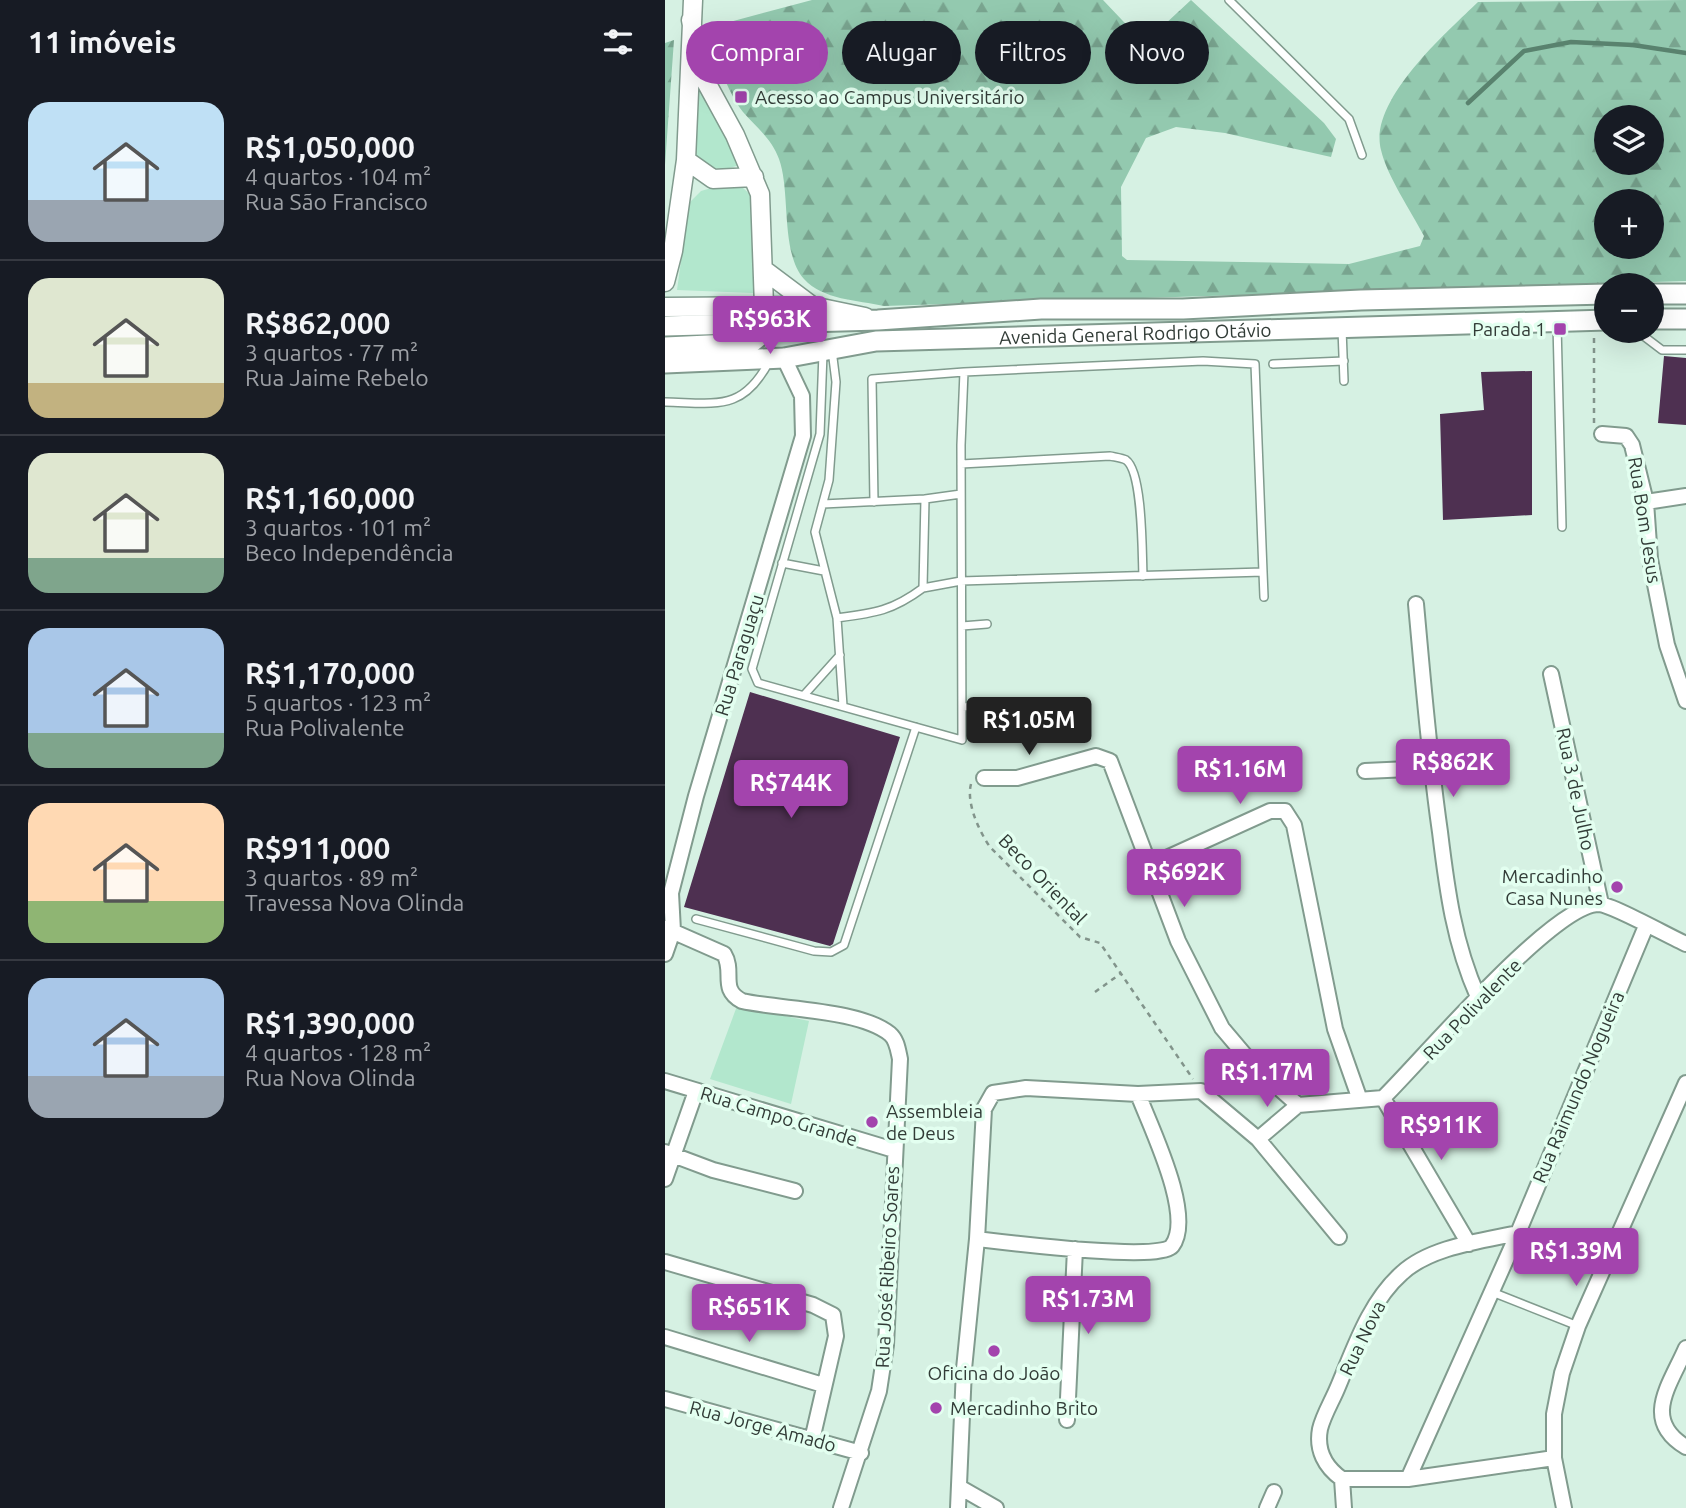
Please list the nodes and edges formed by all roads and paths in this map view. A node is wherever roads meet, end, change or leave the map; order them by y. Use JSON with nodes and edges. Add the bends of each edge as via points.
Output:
{"nodes":[{"id":1,"x":693,"y":0,"type":"edge"},
{"id":2,"x":1229,"y":0,"type":"edge"},
{"id":3,"x":691,"y":20,"type":"junction"},
{"id":4,"x":1362,"y":155,"type":"dead end"},
{"id":5,"x":686,"y":160,"type":"junction"},
{"id":6,"x":754,"y":177,"type":"junction"},
{"id":7,"x":713,"y":178,"type":"junction"},
{"id":8,"x":682,"y":193,"type":"junction"},
{"id":9,"x":764,"y":270,"type":"junction"},
{"id":10,"x":665,"y":282,"type":"edge"},
{"id":11,"x":1594,"y":294,"type":"edge"},
{"id":12,"x":1664,"y":294,"type":"edge"},
{"id":13,"x":1686,"y":294,"type":"edge"},
{"id":14,"x":812,"y":306,"type":"junction"},
{"id":15,"x":665,"y":307,"type":"edge"},
{"id":16,"x":763,"y":315,"type":"junction"},
{"id":17,"x":1664,"y":319,"type":"edge"},
{"id":18,"x":1686,"y":319,"type":"edge"},
{"id":19,"x":878,"y":320,"type":"junction"},
{"id":20,"x":1594,"y":321,"type":"edge"},
{"id":21,"x":1557,"y":323,"type":"junction"},
{"id":22,"x":665,"y":326,"type":"edge"},
{"id":23,"x":1342,"y":328,"type":"junction"},
{"id":24,"x":1598,"y":343,"type":"edge"},
{"id":25,"x":1652,"y":343,"type":"edge"},
{"id":26,"x":665,"y":347,"type":"edge"},
{"id":27,"x":827,"y":349,"type":"junction"},
{"id":28,"x":1686,"y":350,"type":"edge"},
{"id":29,"x":777,"y":359,"type":"junction"},
{"id":30,"x":1344,"y":361,"type":"junction"},
{"id":31,"x":665,"y":363,"type":"edge"},
{"id":32,"x":1273,"y":364,"type":"dead end"},
{"id":33,"x":964,"y":372,"type":"junction"},
{"id":34,"x":1344,"y":381,"type":"dead end"},
{"id":35,"x":665,"y":402,"type":"edge"},
{"id":36,"x":1602,"y":434,"type":"joint"},
{"id":37,"x":961,"y":464,"type":"junction"},
{"id":38,"x":961,"y":494,"type":"junction"},
{"id":39,"x":1686,"y":496,"type":"edge"},
{"id":40,"x":925,"y":499,"type":"junction"},
{"id":41,"x":874,"y":502,"type":"junction"},
{"id":42,"x":1646,"y":502,"type":"junction"},
{"id":43,"x":823,"y":503,"type":"junction"},
{"id":44,"x":1562,"y":527,"type":"dead end"},
{"id":45,"x":782,"y":563,"type":"junction"},
{"id":46,"x":824,"y":571,"type":"junction"},
{"id":47,"x":1263,"y":572,"type":"junction"},
{"id":48,"x":1143,"y":576,"type":"junction"},
{"id":49,"x":961,"y":581,"type":"junction"},
{"id":50,"x":923,"y":588,"type":"junction"},
{"id":51,"x":1264,"y":597,"type":"dead end"},
{"id":52,"x":1416,"y":604,"type":"dead end"},
{"id":53,"x":837,"y":618,"type":"junction"},
{"id":54,"x":987,"y":624,"type":"dead end"},
{"id":55,"x":962,"y":626,"type":"junction"},
{"id":56,"x":840,"y":655,"type":"junction"},
{"id":57,"x":1551,"y":674,"type":"dead end"},
{"id":58,"x":805,"y":694,"type":"junction"},
{"id":59,"x":1686,"y":701,"type":"edge"},
{"id":60,"x":843,"y":706,"type":"junction"},
{"id":61,"x":990,"y":706,"type":"dead end"},
{"id":62,"x":962,"y":707,"type":"junction"},
{"id":63,"x":916,"y":727,"type":"junction"},
{"id":64,"x":1431,"y":768,"type":"junction"},
{"id":65,"x":1365,"y":771,"type":"dead end"},
{"id":66,"x":984,"y":778,"type":"joint"},
{"id":67,"x":1149,"y":866,"type":"junction"},
{"id":68,"x":1601,"y":904,"type":"junction"},
{"id":69,"x":697,"y":919,"type":"dead end"},
{"id":70,"x":1646,"y":926,"type":"junction"},
{"id":71,"x":669,"y":930,"type":"edge"},
{"id":72,"x":1686,"y":944,"type":"edge"},
{"id":73,"x":665,"y":954,"type":"edge"},
{"id":74,"x":1120,"y":974,"type":"junction"},
{"id":75,"x":1095,"y":992,"type":"dead end"},
{"id":76,"x":1478,"y":997,"type":"junction"},
{"id":77,"x":665,"y":1081,"type":"edge"},
{"id":78,"x":1686,"y":1083,"type":"edge"},
{"id":79,"x":696,"y":1091,"type":"junction"},
{"id":80,"x":1201,"y":1091,"type":"junction"},
{"id":81,"x":1138,"y":1094,"type":"junction"},
{"id":82,"x":1383,"y":1098,"type":"junction"},
{"id":83,"x":1360,"y":1100,"type":"junction"},
{"id":84,"x":1298,"y":1105,"type":"junction"},
{"id":85,"x":1258,"y":1139,"type":"junction"},
{"id":86,"x":894,"y":1150,"type":"junction"},
{"id":87,"x":669,"y":1153,"type":"edge"},
{"id":88,"x":665,"y":1179,"type":"edge"},
{"id":89,"x":795,"y":1191,"type":"dead end"},
{"id":90,"x":1518,"y":1233,"type":"junction"},
{"id":91,"x":1339,"y":1237,"type":"dead end"},
{"id":92,"x":977,"y":1239,"type":"junction"},
{"id":93,"x":1469,"y":1244,"type":"junction"},
{"id":94,"x":1075,"y":1249,"type":"junction"},
{"id":95,"x":665,"y":1262,"type":"edge"},
{"id":96,"x":1492,"y":1292,"type":"junction"},
{"id":97,"x":1578,"y":1326,"type":"junction"},
{"id":98,"x":665,"y":1336,"type":"edge"},
{"id":99,"x":1686,"y":1348,"type":"edge"},
{"id":100,"x":823,"y":1385,"type":"junction"},
{"id":101,"x":665,"y":1399,"type":"edge"},
{"id":102,"x":1067,"y":1420,"type":"dead end"},
{"id":103,"x":812,"y":1440,"type":"junction"},
{"id":104,"x":1686,"y":1447,"type":"edge"},
{"id":105,"x":861,"y":1453,"type":"junction"},
{"id":106,"x":1554,"y":1458,"type":"junction"},
{"id":107,"x":1342,"y":1479,"type":"junction"},
{"id":108,"x":1408,"y":1479,"type":"junction"},
{"id":109,"x":961,"y":1488,"type":"junction"},
{"id":110,"x":1274,"y":1492,"type":"dead end"},
{"id":111,"x":841,"y":1508,"type":"edge"},
{"id":112,"x":958,"y":1508,"type":"edge"},
{"id":113,"x":996,"y":1508,"type":"edge"},
{"id":114,"x":1267,"y":1508,"type":"edge"},
{"id":115,"x":1344,"y":1508,"type":"edge"},
{"id":116,"x":1564,"y":1508,"type":"edge"}],
"edges":[{"from":1,"to":3,"type":"street"},
{"from":2,"to":4,"type":"lane","via":[[1349,119]]},
{"from":3,"to":5,"type":"street"},
{"from":3,"to":6,"type":"street","via":[[700,71]]},
{"from":5,"to":7,"type":"street"},
{"from":5,"to":8,"type":"street"},
{"from":6,"to":7,"type":"street"},
{"from":6,"to":9,"type":"street","via":[[762,210]]},
{"from":7,"to":8,"type":"street"},
{"from":8,"to":10,"type":"street"},
{"from":9,"to":14,"type":"street"},
{"from":9,"to":16,"type":"street"},
{"from":11,"to":19,"type":"main road","name":"Avenida General Rodrigo Otávio","via":[[1183,309],[1041,309]]},
{"from":12,"to":13,"type":"main road"},
{"from":14,"to":16,"type":"street","name":"Avenida General Rodrigo Otávio"},
{"from":14,"to":19,"type":"street","name":"Avenida General Rodrigo Otávio"},
{"from":15,"to":16,"type":"street","name":"Avenida General Rodrigo Otávio"},
{"from":16,"to":19,"type":"main road","name":"Avenida General Rodrigo Otávio"},
{"from":16,"to":22,"type":"main road","name":"Avenida General Rodrigo Otávio"},
{"from":16,"to":26,"type":"main road","via":[[761,335],[751,343]]},
{"from":17,"to":18,"type":"main road"},
{"from":20,"to":21,"type":"main road","name":"Avenida General Rodrigo Otávio"},
{"from":21,"to":23,"type":"main road","name":"Avenida General Rodrigo Otávio"},
{"from":21,"to":44,"type":"lane"},
{"from":23,"to":27,"type":"main road","name":"Avenida General Rodrigo Otávio","via":[[876,341]]},
{"from":23,"to":30,"type":"lane"},
{"from":24,"to":36,"type":"path","via":[[1593,418]]},
{"from":25,"to":28,"type":"lane","via":[[1662,350]]},
{"from":27,"to":29,"type":"main road","name":"Avenida General Rodrigo Otávio"},
{"from":27,"to":43,"type":"lane","via":[[836,382],[829,480]]},
{"from":27,"to":45,"type":"lane","via":[[822,423]]},
{"from":29,"to":31,"type":"main road","name":"Avenida General Rodrigo Otávio"},
{"from":29,"to":35,"type":"lane","via":[[746,395],[728,403]]},
{"from":29,"to":71,"type":"street","name":"Rua Paraguaçu","via":[[802,396],[803,436],[696,796],[671,892]]},
{"from":30,"to":32,"type":"lane"},
{"from":30,"to":34,"type":"lane"},
{"from":33,"to":37,"type":"lane"},
{"from":33,"to":41,"type":"lane","via":[[872,379]]},
{"from":33,"to":47,"type":"lane","via":[[1203,361],[1255,364]]},
{"from":36,"to":42,"type":"street","name":"Rua Bom Jesus","via":[[1629,439]]},
{"from":37,"to":38,"type":"lane"},
{"from":37,"to":48,"type":"lane","via":[[1110,456],[1126,460],[1137,485]]},
{"from":38,"to":40,"type":"lane"},
{"from":38,"to":49,"type":"lane"},
{"from":39,"to":42,"type":"street"},
{"from":40,"to":41,"type":"lane"},
{"from":40,"to":50,"type":"lane"},
{"from":41,"to":43,"type":"lane"},
{"from":42,"to":59,"type":"street","name":"Rua Bom Jesus","via":[[1650,559],[1667,645]]},
{"from":43,"to":46,"type":"lane","via":[[815,532]]},
{"from":45,"to":46,"type":"lane"},
{"from":45,"to":58,"type":"lane","via":[[752,668],[758,683]]},
{"from":46,"to":53,"type":"lane"},
{"from":47,"to":48,"type":"lane"},
{"from":47,"to":51,"type":"lane"},
{"from":48,"to":49,"type":"lane"},
{"from":49,"to":50,"type":"lane"},
{"from":49,"to":55,"type":"lane"},
{"from":50,"to":53,"type":"lane","via":[[883,612]]},
{"from":52,"to":64,"type":"street"},
{"from":53,"to":56,"type":"lane"},
{"from":54,"to":55,"type":"lane"},
{"from":55,"to":62,"type":"lane"},
{"from":56,"to":58,"type":"lane"},
{"from":56,"to":60,"type":"lane"},
{"from":57,"to":68,"type":"street","name":"Rua 3 de Julho"},
{"from":58,"to":60,"type":"lane"},
{"from":60,"to":63,"type":"lane"},
{"from":61,"to":62,"type":"lane"},
{"from":62,"to":63,"type":"lane","via":[[962,740]]},
{"from":63,"to":69,"type":"lane","via":[[844,945],[831,952],[814,951]]},
{"from":64,"to":65,"type":"street"},
{"from":64,"to":76,"type":"street","via":[[1454,928],[1462,963]]},
{"from":66,"to":67,"type":"street","via":[[1017,778],[1091,757],[1107,759]]},
{"from":66,"to":74,"type":"path","name":"Beco Oriental","via":[[973,781],[969,791],[981,833],[990,847],[1080,937],[1100,943]]},
{"from":67,"to":83,"type":"street","via":[[1278,810],[1289,815],[1335,1029]]},
{"from":67,"to":84,"type":"street","via":[[1178,941],[1222,1028],[1255,1067]]},
{"from":68,"to":70,"type":"street"},
{"from":68,"to":76,"type":"street","name":"Rua Polivalente","via":[[1582,908],[1560,923]]},
{"from":70,"to":72,"type":"street"},
{"from":70,"to":90,"type":"street","name":"Rua Raimundo Nogueira"},
{"from":71,"to":73,"type":"street","name":"Rua Paraguaçu"},
{"from":71,"to":86,"type":"street","name":"Rua José Ribeiro Soares","via":[[724,954],[729,964],[727,986],[743,1001],[857,1020],[893,1036],[900,1059]]},
{"from":74,"to":75,"type":"path"},
{"from":74,"to":80,"type":"path","name":"Beco Oriental"},
{"from":76,"to":82,"type":"street","name":"Rua Polivalente"},
{"from":77,"to":79,"type":"street","name":"Rua Campo Grande"},
{"from":78,"to":97,"type":"street"},
{"from":79,"to":86,"type":"street","name":"Rua Campo Grande"},
{"from":79,"to":87,"type":"street"},
{"from":80,"to":81,"type":"street"},
{"from":80,"to":85,"type":"street"},
{"from":81,"to":92,"type":"street","via":[[1026,1088],[993,1093],[984,1109]]},
{"from":81,"to":94,"type":"street","via":[[1175,1193],[1177,1218],[1171,1247],[1139,1252]]},
{"from":82,"to":83,"type":"street"},
{"from":82,"to":93,"type":"street"},
{"from":83,"to":84,"type":"street"},
{"from":84,"to":85,"type":"street"},
{"from":85,"to":91,"type":"street"},
{"from":86,"to":105,"type":"street","name":"Rua José Ribeiro Soares","via":[[886,1345],[879,1391]]},
{"from":87,"to":88,"type":"street"},
{"from":87,"to":89,"type":"street","via":[[713,1170]]},
{"from":90,"to":93,"type":"street","name":"Rua Nova"},
{"from":90,"to":96,"type":"street","name":"Rua Raimundo Nogueira"},
{"from":92,"to":94,"type":"street"},
{"from":92,"to":109,"type":"street","via":[[964,1369]]},
{"from":93,"to":107,"type":"street","name":"Rua Nova","via":[[1411,1266],[1376,1303],[1320,1429],[1324,1462]]},
{"from":94,"to":102,"type":"street"},
{"from":95,"to":100,"type":"street","via":[[813,1305],[833,1315],[836,1336]]},
{"from":96,"to":97,"type":"lane"},
{"from":96,"to":108,"type":"street","name":"Rua Raimundo Nogueira"},
{"from":97,"to":106,"type":"street","via":[[1554,1414]]},
{"from":98,"to":100,"type":"street"},
{"from":99,"to":104,"type":"street","via":[[1660,1412],[1667,1433]]},
{"from":100,"to":103,"type":"street"},
{"from":101,"to":103,"type":"street","name":"Rua Jorge Amado"},
{"from":103,"to":105,"type":"street","name":"Rua Jorge Amado"},
{"from":105,"to":111,"type":"street","name":"Rua José Ribeiro Soares"},
{"from":106,"to":108,"type":"street"},
{"from":106,"to":116,"type":"street"},
{"from":107,"to":108,"type":"street"},
{"from":107,"to":115,"type":"street"},
{"from":109,"to":112,"type":"street"},
{"from":109,"to":113,"type":"street"},
{"from":110,"to":114,"type":"street"}]}
